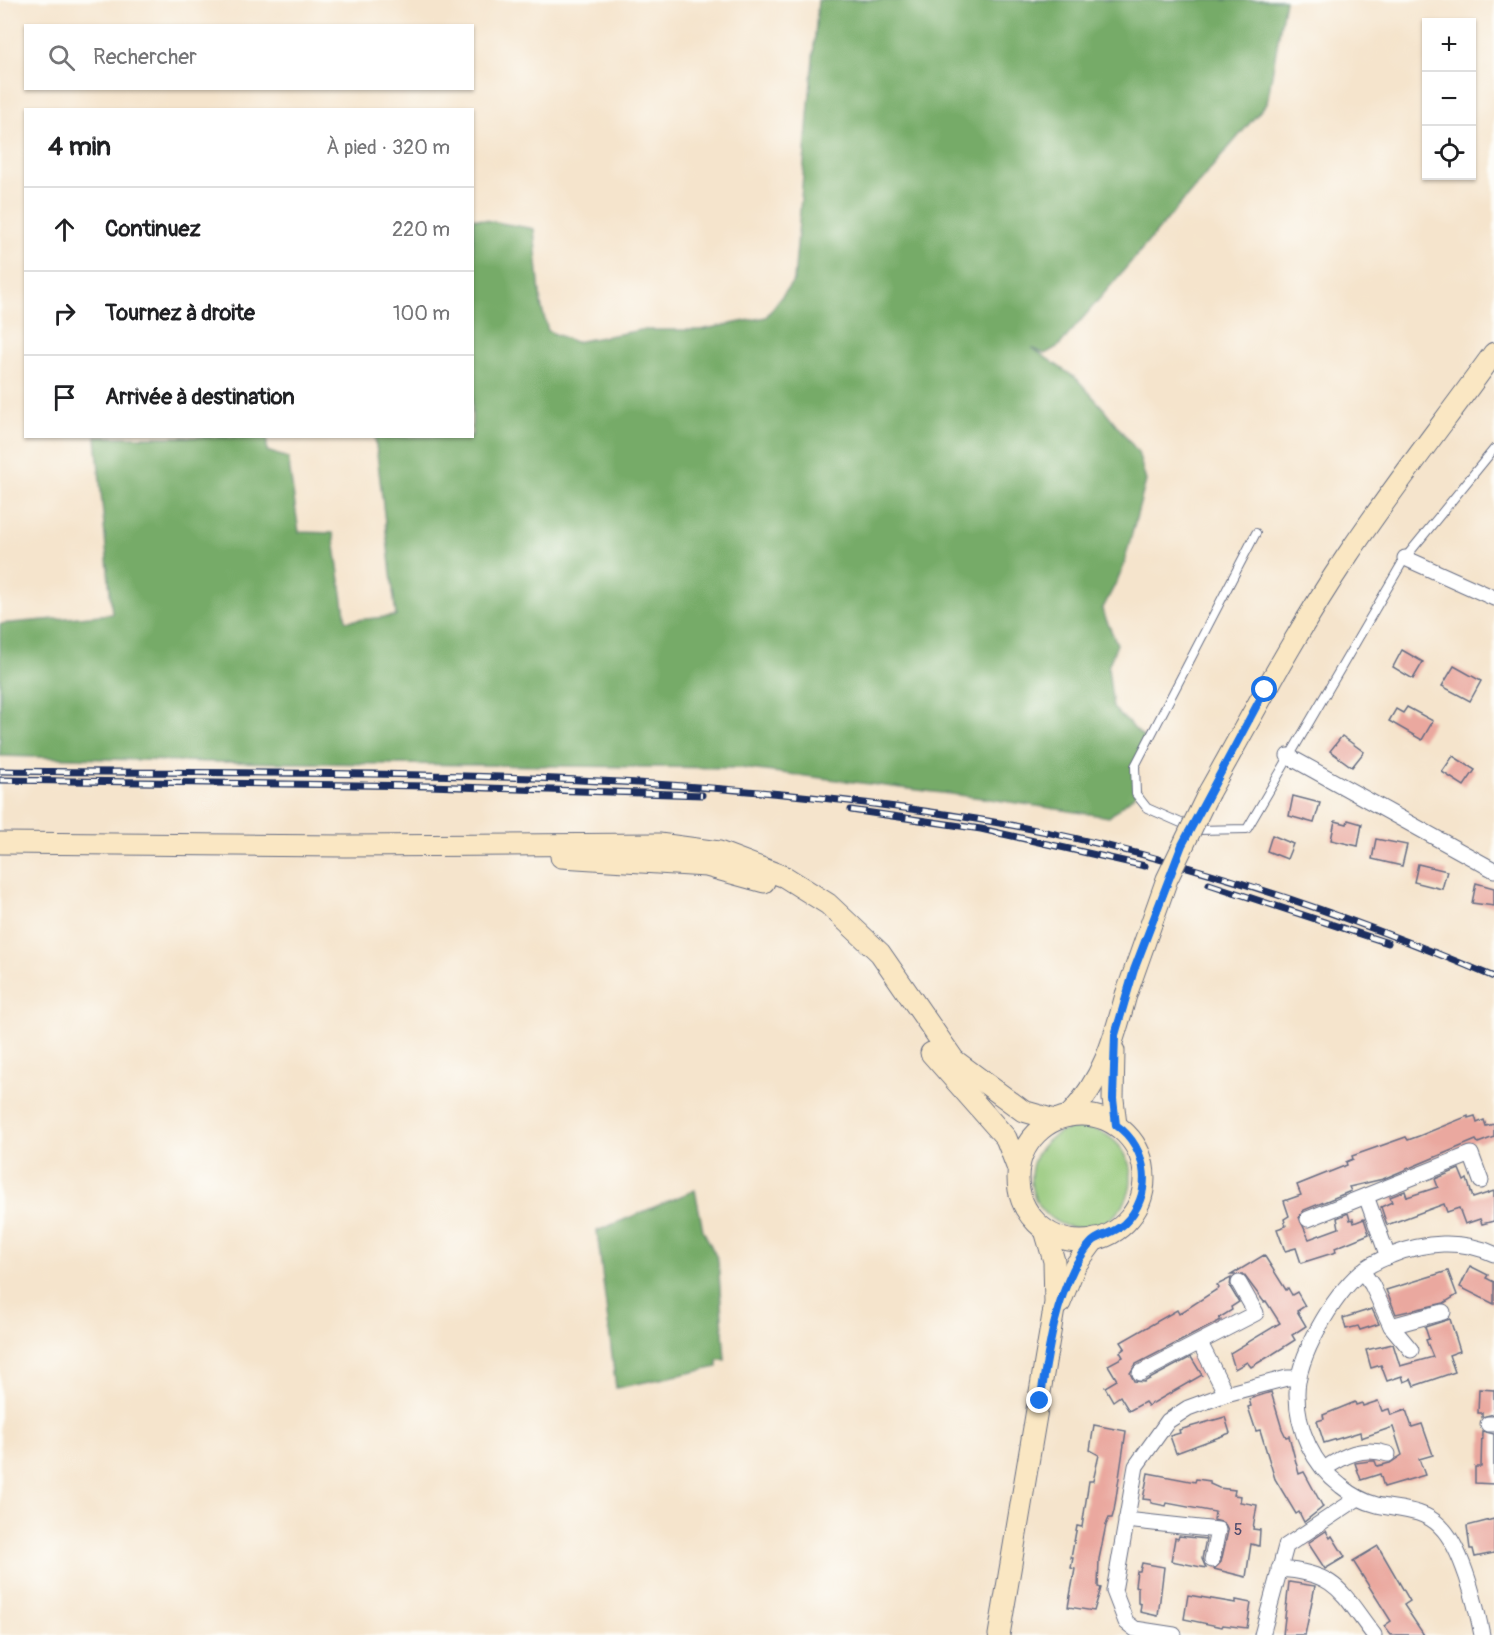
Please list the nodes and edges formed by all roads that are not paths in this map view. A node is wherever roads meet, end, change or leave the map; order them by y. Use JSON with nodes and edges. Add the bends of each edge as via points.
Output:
{"nodes":[{"id":1,"x":1494,"y":353,"type":"edge"},
{"id":2,"x":1494,"y":450,"type":"edge"},
{"id":3,"x":1256,"y":533,"type":"dead end"},
{"id":4,"x":1405,"y":558,"type":"junction"},
{"id":5,"x":1494,"y":598,"type":"edge"},
{"id":6,"x":1288,"y":756,"type":"junction"},
{"id":7,"x":0,"y":843,"type":"edge"},
{"id":8,"x":345,"y":846,"type":"junction"},
{"id":9,"x":1494,"y":870,"type":"edge"},
{"id":10,"x":1115,"y":1035,"type":"junction"},
{"id":11,"x":1062,"y":1118,"type":"junction"},
{"id":12,"x":1116,"y":1125,"type":"junction"},
{"id":13,"x":1018,"y":1168,"type":"junction"},
{"id":14,"x":1481,"y":1181,"type":"dead end"},
{"id":15,"x":1366,"y":1196,"type":"junction"},
{"id":16,"x":1308,"y":1219,"type":"dead end"},
{"id":17,"x":1045,"y":1230,"type":"junction"},
{"id":18,"x":1095,"y":1239,"type":"junction"},
{"id":19,"x":1494,"y":1254,"type":"edge"},
{"id":20,"x":1388,"y":1257,"type":"junction"},
{"id":21,"x":1362,"y":1271,"type":"junction"},
{"id":22,"x":1239,"y":1283,"type":"dead end"},
{"id":23,"x":1443,"y":1312,"type":"dead end"},
{"id":24,"x":1052,"y":1326,"type":"junction"},
{"id":25,"x":1391,"y":1326,"type":"junction"},
{"id":26,"x":1200,"y":1342,"type":"junction"},
{"id":27,"x":1411,"y":1350,"type":"dead end"},
{"id":28,"x":1140,"y":1373,"type":"dead end"},
{"id":29,"x":1299,"y":1378,"type":"junction"},
{"id":30,"x":1226,"y":1394,"type":"junction"},
{"id":31,"x":1388,"y":1454,"type":"dead end"},
{"id":32,"x":1324,"y":1469,"type":"junction"},
{"id":33,"x":1358,"y":1498,"type":"junction"},
{"id":34,"x":1126,"y":1520,"type":"junction"},
{"id":35,"x":1212,"y":1560,"type":"dead end"},
{"id":36,"x":1279,"y":1569,"type":"junction"},
{"id":37,"x":1486,"y":1628,"type":"edge"},
{"id":38,"x":1123,"y":1629,"type":"edge"},
{"id":39,"x":999,"y":1635,"type":"edge"},
{"id":40,"x":1174,"y":1635,"type":"edge"},
{"id":41,"x":1262,"y":1635,"type":"edge"},
{"id":42,"x":1374,"y":1635,"type":"edge"}],
"edges":[{"from":1,"to":10,"type":"main road","bridge":true,"via":[[1334,575],[1265,690],[1167,879]]},
{"from":2,"to":4,"type":"lane"},
{"from":3,"to":6,"type":"lane","via":[[1146,740],[1135,766],[1136,794],[1147,808],[1197,830],[1247,830]]},
{"from":4,"to":5,"type":"street"},
{"from":4,"to":6,"type":"lane"},
{"from":6,"to":9,"type":"street"},
{"from":7,"to":8,"type":"main road"},
{"from":8,"to":11,"type":"main road","via":[[659,844],[698,847],[751,862],[808,890],[856,928],[893,970],[941,1044],[965,1071],[1023,1112]]},
{"from":8,"to":13,"type":"main road","via":[[688,864],[737,872],[771,884],[817,911],[857,947],[939,1065],[1006,1138]]},
{"from":10,"to":11,"type":"main road","via":[[1089,1094]]},
{"from":10,"to":12,"type":"main road"},
{"from":11,"to":12,"type":"main road","via":[[1093,1116]]},
{"from":11,"to":13,"type":"main road","via":[[1032,1138]]},
{"from":12,"to":18,"type":"main road","via":[[1141,1155],[1143,1189],[1136,1210],[1125,1223]]},
{"from":13,"to":17,"type":"main road","via":[[1018,1187],[1024,1205]]},
{"from":14,"to":15,"type":"street","via":[[1471,1154]]},
{"from":15,"to":16,"type":"street"},
{"from":15,"to":20,"type":"street"},
{"from":17,"to":18,"type":"main road","via":[[1069,1240]]},
{"from":17,"to":24,"type":"main road","via":[[1054,1261]]},
{"from":18,"to":24,"type":"main road","via":[[1075,1266]]},
{"from":19,"to":20,"type":"street","via":[[1436,1243]]},
{"from":20,"to":21,"type":"street"},
{"from":21,"to":25,"type":"street"},
{"from":21,"to":29,"type":"street","via":[[1321,1325]]},
{"from":22,"to":26,"type":"street","via":[[1256,1313]]},
{"from":23,"to":25,"type":"street"},
{"from":24,"to":39,"type":"main road"},
{"from":25,"to":27,"type":"street"},
{"from":26,"to":28,"type":"street"},
{"from":26,"to":30,"type":"street"},
{"from":29,"to":30,"type":"street"},
{"from":29,"to":32,"type":"street","via":[[1296,1393],[1303,1434]]},
{"from":30,"to":34,"type":"street","via":[[1188,1408],[1168,1421],[1136,1466]]},
{"from":31,"to":32,"type":"street","via":[[1373,1449],[1347,1453]]},
{"from":32,"to":33,"type":"street"},
{"from":33,"to":36,"type":"street","via":[[1286,1546]]},
{"from":33,"to":37,"type":"street","via":[[1418,1512],[1441,1527],[1457,1551]]},
{"from":34,"to":35,"type":"street","via":[[1218,1530]]},
{"from":34,"to":38,"type":"street","via":[[1114,1591]]},
{"from":36,"to":41,"type":"street"},
{"from":36,"to":42,"type":"street","via":[[1323,1576],[1337,1587]]},
{"from":38,"to":40,"type":"street"}]}
